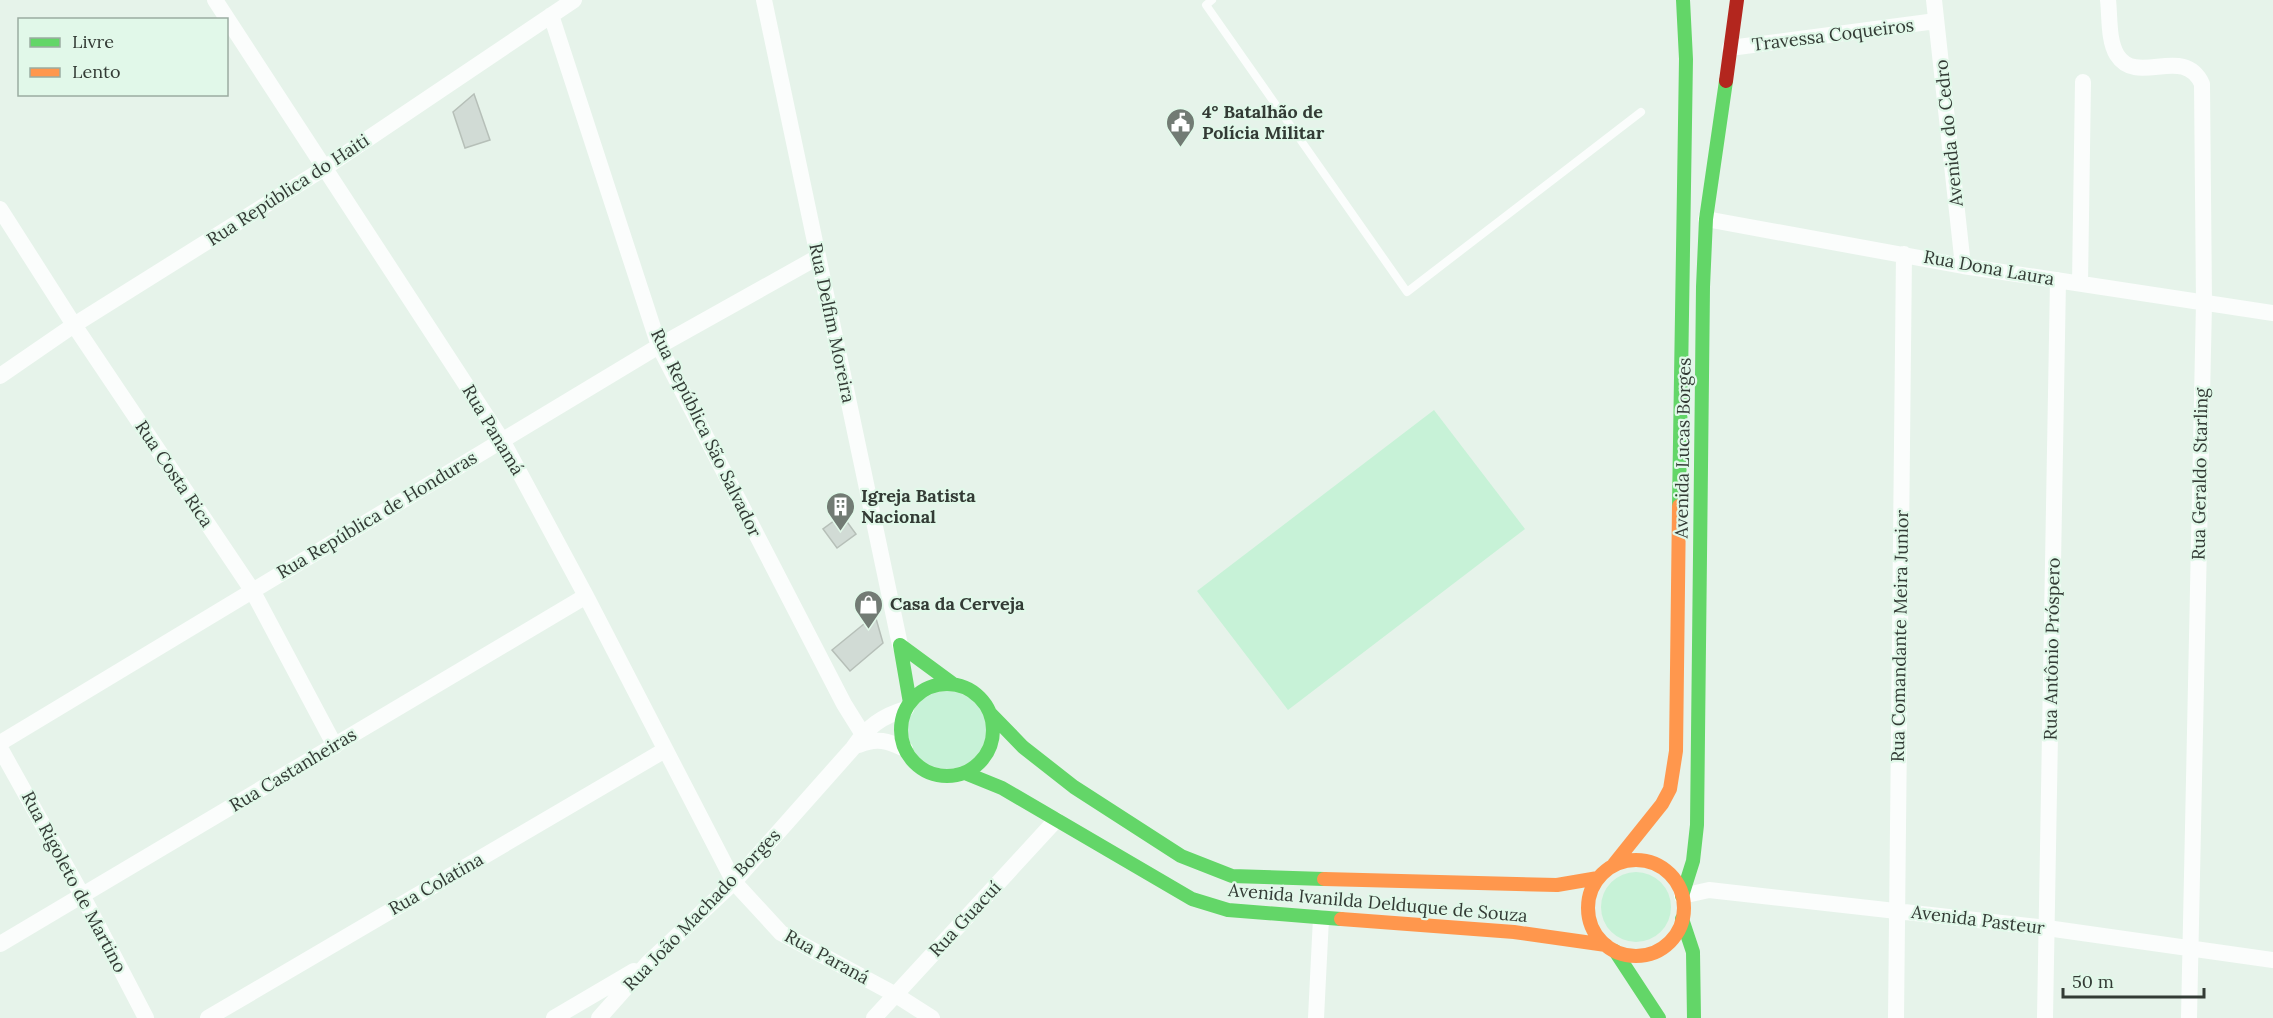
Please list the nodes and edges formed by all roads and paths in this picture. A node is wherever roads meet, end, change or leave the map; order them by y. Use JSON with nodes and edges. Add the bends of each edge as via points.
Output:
{"nodes":[{"id":1,"x":214,"y":0,"type":"edge"},
{"id":2,"x":574,"y":0,"type":"edge"},
{"id":3,"x":764,"y":0,"type":"edge"},
{"id":4,"x":1212,"y":0,"type":"edge"},
{"id":5,"x":1683,"y":0,"type":"edge"},
{"id":6,"x":1737,"y":0,"type":"edge"},
{"id":7,"x":1934,"y":0,"type":"edge"},
{"id":8,"x":2108,"y":0,"type":"edge"},
{"id":9,"x":551,"y":15,"type":"junction"},
{"id":10,"x":226,"y":18,"type":"edge"},
{"id":11,"x":1936,"y":21,"type":"junction"},
{"id":12,"x":228,"y":22,"type":"edge"},
{"id":13,"x":1730,"y":48,"type":"junction"},
{"id":14,"x":2083,"y":82,"type":"dead end"},
{"id":15,"x":1641,"y":112,"type":"dead end"},
{"id":16,"x":323,"y":169,"type":"junction"},
{"id":17,"x":0,"y":209,"type":"edge"},
{"id":18,"x":1706,"y":219,"type":"junction"},
{"id":19,"x":1904,"y":254,"type":"junction"},
{"id":20,"x":818,"y":257,"type":"junction"},
{"id":21,"x":1963,"y":266,"type":"junction"},
{"id":22,"x":2058,"y":280,"type":"junction"},
{"id":23,"x":2080,"y":283,"type":"junction"},
{"id":24,"x":2204,"y":303,"type":"junction"},
{"id":25,"x":2273,"y":313,"type":"edge"},
{"id":26,"x":74,"y":325,"type":"junction"},
{"id":27,"x":659,"y":346,"type":"junction"},
{"id":28,"x":0,"y":376,"type":"edge"},
{"id":29,"x":502,"y":440,"type":"junction"},
{"id":30,"x":252,"y":590,"type":"junction"},
{"id":31,"x":586,"y":596,"type":"junction"},
{"id":32,"x":900,"y":645,"type":"junction"},
{"id":33,"x":953,"y":684,"type":"junction"},
{"id":34,"x":908,"y":706,"type":"junction"},
{"id":35,"x":991,"y":714,"type":"junction"},
{"id":36,"x":861,"y":741,"type":"junction"},
{"id":37,"x":0,"y":743,"type":"edge"},
{"id":38,"x":335,"y":746,"type":"junction"},
{"id":39,"x":0,"y":748,"type":"edge"},
{"id":40,"x":905,"y":749,"type":"junction"},
{"id":41,"x":665,"y":750,"type":"junction"},
{"id":42,"x":965,"y":773,"type":"junction"},
{"id":43,"x":1056,"y":820,"type":"junction"},
{"id":44,"x":1614,"y":864,"type":"junction"},
{"id":45,"x":1598,"y":878,"type":"junction"},
{"id":46,"x":734,"y":882,"type":"junction"},
{"id":47,"x":82,"y":895,"type":"junction"},
{"id":48,"x":1682,"y":896,"type":"junction"},
{"id":49,"x":1897,"y":911,"type":"junction"},
{"id":50,"x":1321,"y":918,"type":"junction"},
{"id":51,"x":1682,"y":920,"type":"junction"},
{"id":52,"x":2047,"y":928,"type":"junction"},
{"id":53,"x":0,"y":944,"type":"edge"},
{"id":54,"x":1611,"y":948,"type":"junction"},
{"id":55,"x":2190,"y":948,"type":"junction"},
{"id":56,"x":2273,"y":960,"type":"edge"},
{"id":57,"x":648,"y":963,"type":"junction"},
{"id":58,"x":896,"y":994,"type":"junction"},
{"id":59,"x":146,"y":1018,"type":"edge"},
{"id":60,"x":208,"y":1018,"type":"edge"},
{"id":61,"x":554,"y":1018,"type":"edge"},
{"id":62,"x":599,"y":1018,"type":"edge"},
{"id":63,"x":874,"y":1018,"type":"edge"},
{"id":64,"x":932,"y":1018,"type":"edge"},
{"id":65,"x":1316,"y":1018,"type":"edge"},
{"id":66,"x":1659,"y":1018,"type":"edge"},
{"id":67,"x":1694,"y":1018,"type":"edge"},
{"id":68,"x":1896,"y":1018,"type":"edge"},
{"id":69,"x":2045,"y":1018,"type":"edge"},
{"id":70,"x":2189,"y":1018,"type":"edge"}],
"edges":[{"from":1,"to":10,"type":"street","name":"Rua Panamá"},
{"from":2,"to":9,"type":"street","name":"Rua República do Haiti"},
{"from":3,"to":20,"type":"street","name":"Rua Delfim Moreira"},
{"from":4,"to":15,"type":"lane","via":[[1206,5],[1407,292]]},
{"from":5,"to":44,"type":"street","name":"Avenida Lucas Borges","via":[[1686,58],[1676,751],[1670,789],[1662,804]]},
{"from":6,"to":13,"type":"street","name":"Avenida Lucas Borges"},
{"from":7,"to":11,"type":"street","name":"Avenida do Cedro"},
{"from":8,"to":24,"type":"street","name":"Rua Geraldo Starling","via":[[2112,42],[2123,63],[2146,68],[2182,66],[2199,76],[2202,84]]},
{"from":9,"to":16,"type":"street","name":"Rua República do Haiti"},
{"from":9,"to":27,"type":"street","name":"Rua República São Salvador"},
{"from":11,"to":13,"type":"street","name":"Travessa Coqueiros"},
{"from":11,"to":21,"type":"street","name":"Avenida do Cedro"},
{"from":12,"to":16,"type":"street","name":"Rua Panamá"},
{"from":13,"to":18,"type":"street","name":"Avenida Lucas Borges"},
{"from":14,"to":23,"type":"street"},
{"from":16,"to":26,"type":"street","name":"Rua República do Haiti"},
{"from":16,"to":29,"type":"street","name":"Rua Panamá"},
{"from":17,"to":26,"type":"street","name":"Rua Costa Rica"},
{"from":18,"to":19,"type":"street","name":"Rua Dona Laura"},
{"from":18,"to":48,"type":"street","name":"Avenida Lucas Borges","via":[[1697,825],[1696,850]]},
{"from":19,"to":21,"type":"street","name":"Rua Dona Laura"},
{"from":19,"to":49,"type":"street","name":"Rua Comandante Meira Junior"},
{"from":20,"to":27,"type":"street","name":"Rua República de Honduras"},
{"from":20,"to":32,"type":"street","name":"Rua Delfim Moreira"},
{"from":21,"to":22,"type":"street","name":"Rua Dona Laura"},
{"from":22,"to":23,"type":"street","name":"Rua Dona Laura"},
{"from":22,"to":52,"type":"street","name":"Rua Antônio Próspero"},
{"from":23,"to":24,"type":"street","name":"Rua Dona Laura"},
{"from":24,"to":25,"type":"street","name":"Rua Dona Laura"},
{"from":24,"to":55,"type":"street","name":"Rua Geraldo Starling"},
{"from":26,"to":28,"type":"street","name":"Rua República do Haiti"},
{"from":26,"to":30,"type":"street","name":"Rua Costa Rica"},
{"from":27,"to":29,"type":"street","name":"Rua República de Honduras"},
{"from":27,"to":36,"type":"street","name":"Rua República São Salvador"},
{"from":29,"to":30,"type":"street","name":"Rua República de Honduras"},
{"from":29,"to":31,"type":"street","name":"Rua Panamá"},
{"from":30,"to":37,"type":"street","name":"Rua República de Honduras"},
{"from":30,"to":38,"type":"street","name":"Rua Costa Rica"},
{"from":31,"to":38,"type":"street","name":"Rua Castanheiras"},
{"from":31,"to":41,"type":"street","name":"Rua Panamá"},
{"from":32,"to":33,"type":"street"},
{"from":32,"to":34,"type":"street"},
{"from":33,"to":34,"type":"street","via":[[929,687]]},
{"from":33,"to":35,"type":"street","via":[[976,694]]},
{"from":34,"to":36,"type":"street","name":"Rua João Machado Borges","via":[[888,714]]},
{"from":34,"to":40,"type":"street","via":[[901,736]]},
{"from":35,"to":42,"type":"street","via":[[994,728],[987,755]]},
{"from":35,"to":45,"type":"street","name":"Avenida Ivanilda Delduque de Souza","via":[[1023,747],[1074,787],[1181,856],[1232,876],[1557,885]]},
{"from":36,"to":40,"type":"street","via":[[887,740]]},
{"from":36,"to":46,"type":"street","name":"Rua João Machado Borges"},
{"from":38,"to":47,"type":"street","name":"Rua Castanheiras"},
{"from":39,"to":47,"type":"street","name":"Rua Rigoleto de Martino"},
{"from":40,"to":42,"type":"street","via":[[924,770],[937,775]]},
{"from":41,"to":46,"type":"street","name":"Rua Panamá"},
{"from":41,"to":60,"type":"street","name":"Rua Colatina"},
{"from":42,"to":43,"type":"street","name":"Avenida Ivanilda Delduque de Souza","via":[[1002,788]]},
{"from":43,"to":50,"type":"street","name":"Avenida Ivanilda Delduque de Souza","via":[[1192,899],[1228,910]]},
{"from":43,"to":58,"type":"street","name":"Rua Guacuí"},
{"from":44,"to":45,"type":"street"},
{"from":44,"to":48,"type":"street","via":[[1647,861],[1667,871]]},
{"from":45,"to":54,"type":"street","via":[[1589,895],[1588,913],[1594,931]]},
{"from":46,"to":57,"type":"street","name":"Rua João Machado Borges"},
{"from":46,"to":58,"type":"street","name":"Rua Paraná","via":[[781,933]]},
{"from":47,"to":53,"type":"street","name":"Rua Castanheiras"},
{"from":47,"to":59,"type":"street","name":"Rua Rigoleto de Martino"},
{"from":48,"to":49,"type":"street","name":"Avenida Pasteur","via":[[1709,890]]},
{"from":48,"to":51,"type":"street"},
{"from":49,"to":52,"type":"street","name":"Avenida Pasteur"},
{"from":49,"to":68,"type":"street","name":"Rua Comandante Meira Junior"},
{"from":50,"to":54,"type":"street","name":"Avenida Ivanilda Delduque de Souza","via":[[1514,932]]},
{"from":50,"to":65,"type":"street"},
{"from":51,"to":54,"type":"street","via":[[1664,947],[1648,954],[1632,956]]},
{"from":51,"to":67,"type":"street","via":[[1693,952]]},
{"from":52,"to":55,"type":"street","name":"Avenida Pasteur"},
{"from":52,"to":69,"type":"street","name":"Rua Antônio Próspero"},
{"from":54,"to":66,"type":"street"},
{"from":55,"to":56,"type":"street","name":"Avenida Pasteur"},
{"from":55,"to":70,"type":"street","name":"Rua Geraldo Starling"},
{"from":57,"to":61,"type":"street"},
{"from":57,"to":62,"type":"street","name":"Rua João Machado Borges"},
{"from":58,"to":63,"type":"street","name":"Rua Guacuí"},
{"from":58,"to":64,"type":"street","name":"Rua Paraná"}]}
